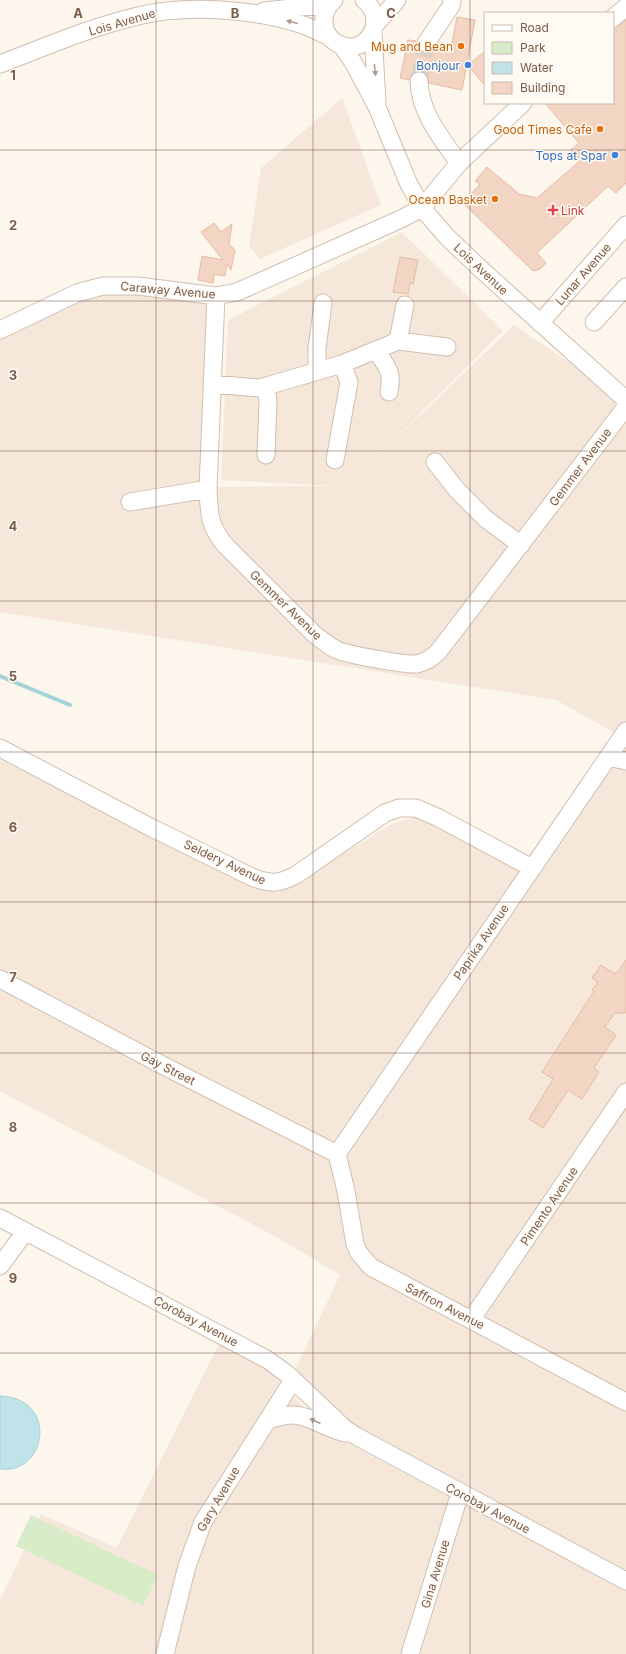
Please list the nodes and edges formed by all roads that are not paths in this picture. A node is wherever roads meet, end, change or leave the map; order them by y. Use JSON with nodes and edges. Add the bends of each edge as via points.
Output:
{"nodes":[{"id":1,"x":364,"y":0,"type":"edge"},
{"id":2,"x":397,"y":0,"type":"edge"},
{"id":3,"x":332,"y":2,"type":"edge"},
{"id":4,"x":450,"y":2,"type":"edge"},
{"id":5,"x":160,"y":6,"type":"edge"},
{"id":6,"x":626,"y":7,"type":"edge"},
{"id":7,"x":250,"y":13,"type":"junction"},
{"id":8,"x":614,"y":17,"type":"edge"},
{"id":9,"x":374,"y":28,"type":"junction"},
{"id":10,"x":335,"y":41,"type":"junction"},
{"id":11,"x":426,"y":43,"type":"tunnel mouth"},
{"id":12,"x":0,"y":64,"type":"edge"},
{"id":13,"x":419,"y":81,"type":"tunnel mouth"},
{"id":14,"x":522,"y":104,"type":"edge"},
{"id":15,"x":377,"y":107,"type":"junction"},
{"id":16,"x":459,"y":163,"type":"junction"},
{"id":17,"x":422,"y":208,"type":"junction"},
{"id":18,"x":626,"y":225,"type":"edge"},
{"id":19,"x":626,"y":287,"type":"edge"},
{"id":20,"x":216,"y":296,"type":"junction"},
{"id":21,"x":323,"y":303,"type":"dead end"},
{"id":22,"x":405,"y":305,"type":"dead end"},
{"id":23,"x":594,"y":322,"type":"dead end"},
{"id":24,"x":540,"y":323,"type":"junction"},
{"id":25,"x":0,"y":330,"type":"edge"},
{"id":26,"x":398,"y":341,"type":"junction"},
{"id":27,"x":447,"y":347,"type":"dead end"},
{"id":28,"x":376,"y":350,"type":"junction"},
{"id":29,"x":342,"y":364,"type":"junction"},
{"id":30,"x":317,"y":371,"type":"junction"},
{"id":31,"x":212,"y":384,"type":"junction"},
{"id":32,"x":266,"y":386,"type":"junction"},
{"id":33,"x":389,"y":392,"type":"dead end"},
{"id":34,"x":626,"y":400,"type":"edge"},
{"id":35,"x":626,"y":407,"type":"edge"},
{"id":36,"x":266,"y":455,"type":"dead end"},
{"id":37,"x":335,"y":460,"type":"dead end"},
{"id":38,"x":435,"y":462,"type":"dead end"},
{"id":39,"x":208,"y":489,"type":"junction"},
{"id":40,"x":130,"y":502,"type":"dead end"},
{"id":41,"x":521,"y":544,"type":"junction"},
{"id":42,"x":626,"y":731,"type":"edge"},
{"id":43,"x":0,"y":748,"type":"edge"},
{"id":44,"x":608,"y":756,"type":"junction"},
{"id":45,"x":626,"y":760,"type":"edge"},
{"id":46,"x":532,"y":868,"type":"junction"},
{"id":47,"x":0,"y":979,"type":"edge"},
{"id":48,"x":626,"y":1092,"type":"edge"},
{"id":49,"x":337,"y":1154,"type":"junction"},
{"id":50,"x":0,"y":1218,"type":"edge"},
{"id":51,"x":25,"y":1232,"type":"junction"},
{"id":52,"x":0,"y":1266,"type":"edge"},
{"id":53,"x":471,"y":1320,"type":"junction"},
{"id":54,"x":293,"y":1380,"type":"junction"},
{"id":55,"x":626,"y":1402,"type":"edge"},
{"id":56,"x":268,"y":1420,"type":"junction"},
{"id":57,"x":352,"y":1434,"type":"junction"},
{"id":58,"x":460,"y":1493,"type":"junction"},
{"id":59,"x":626,"y":1581,"type":"edge"},
{"id":60,"x":165,"y":1654,"type":"edge"},
{"id":61,"x":410,"y":1654,"type":"edge"}],
"edges":[{"from":1,"to":9,"type":"street","name":"Lois Avenue","via":[[373,10]]},
{"from":2,"to":9,"type":"street"},
{"from":3,"to":7,"type":"street","name":"Lois Avenue"},
{"from":3,"to":10,"type":"street","via":[[324,16],[325,30]]},
{"from":4,"to":11,"type":"street"},
{"from":5,"to":7,"type":"street","name":"Lois Avenue"},
{"from":5,"to":12,"type":"street","name":"Lois Avenue"},
{"from":6,"to":8,"type":"street"},
{"from":10,"to":7,"type":"street","name":"Lois Avenue","one_way":true,"via":[[304,25]]},
{"from":9,"to":10,"type":"street","via":[[369,38],[360,45],[348,47]]},
{"from":9,"to":15,"type":"street","name":"Lois Avenue","one_way":true},
{"from":10,"to":15,"type":"street","name":"Lois Avenue","via":[[353,62]]},
{"from":13,"to":16,"type":"street","via":[[419,95],[423,108]]},
{"from":14,"to":16,"type":"street"},
{"from":15,"to":17,"type":"street","name":"Lois Avenue","via":[[408,182]]},
{"from":16,"to":17,"type":"street"},
{"from":17,"to":20,"type":"street","name":"Caraway Avenue","via":[[237,292]]},
{"from":17,"to":24,"type":"street","name":"Lois Avenue","via":[[448,237]]},
{"from":18,"to":24,"type":"street","name":"Lunar Avenue"},
{"from":19,"to":23,"type":"street"},
{"from":20,"to":25,"type":"street","name":"Caraway Avenue","via":[[130,286],[103,286],[77,293]]},
{"from":20,"to":31,"type":"street","name":"Gemmer Avenue"},
{"from":21,"to":30,"type":"street","via":[[317,348]]},
{"from":22,"to":26,"type":"street"},
{"from":24,"to":34,"type":"street","name":"Lois Avenue"},
{"from":26,"to":27,"type":"street"},
{"from":26,"to":28,"type":"street"},
{"from":28,"to":29,"type":"street"},
{"from":28,"to":33,"type":"street","via":[[391,374]]},
{"from":29,"to":30,"type":"street"},
{"from":29,"to":37,"type":"street","via":[[349,382]]},
{"from":30,"to":32,"type":"street"},
{"from":31,"to":32,"type":"street","via":[[258,388]]},
{"from":31,"to":39,"type":"street","name":"Gemmer Avenue"},
{"from":32,"to":36,"type":"street"},
{"from":35,"to":41,"type":"street","name":"Gemmer Avenue"},
{"from":38,"to":41,"type":"street","via":[[456,490],[481,514]]},
{"from":39,"to":40,"type":"street"},
{"from":39,"to":41,"type":"street","name":"Gemmer Avenue","via":[[211,520],[216,535],[314,634],[328,645],[350,654],[416,664],[428,661],[438,652]]},
{"from":42,"to":44,"type":"street","name":"Paprika Avenue"},
{"from":43,"to":46,"type":"street","name":"Seldery Avenue","via":[[150,826],[269,883],[283,882],[296,875],[385,813],[400,808],[416,808],[439,818]]},
{"from":44,"to":45,"type":"street"},
{"from":44,"to":46,"type":"street","name":"Paprika Avenue"},
{"from":46,"to":49,"type":"street","name":"Paprika Avenue"},
{"from":47,"to":49,"type":"street","name":"Gay Street"},
{"from":48,"to":53,"type":"street","name":"Pimento Avenue"},
{"from":49,"to":53,"type":"street","name":"Saffron Avenue","via":[[355,1244],[362,1258],[371,1267]]},
{"from":50,"to":51,"type":"street","name":"Corobay Avenue"},
{"from":51,"to":52,"type":"street"},
{"from":51,"to":54,"type":"street","name":"Corobay Avenue","via":[[262,1356]]},
{"from":53,"to":55,"type":"street","name":"Saffron Avenue"},
{"from":54,"to":56,"type":"street","name":"Gary Avenue"},
{"from":54,"to":57,"type":"street","name":"Corobay Avenue"},
{"from":57,"to":56,"type":"street","name":"Corobay Avenue","one_way":true,"via":[[300,1416],[289,1415]]},
{"from":56,"to":60,"type":"street","name":"Gary Avenue","via":[[203,1522],[190,1554]]},
{"from":57,"to":58,"type":"street","name":"Corobay Avenue"},
{"from":58,"to":59,"type":"street","name":"Corobay Avenue"},
{"from":58,"to":61,"type":"street","name":"Gina Avenue"}]}
